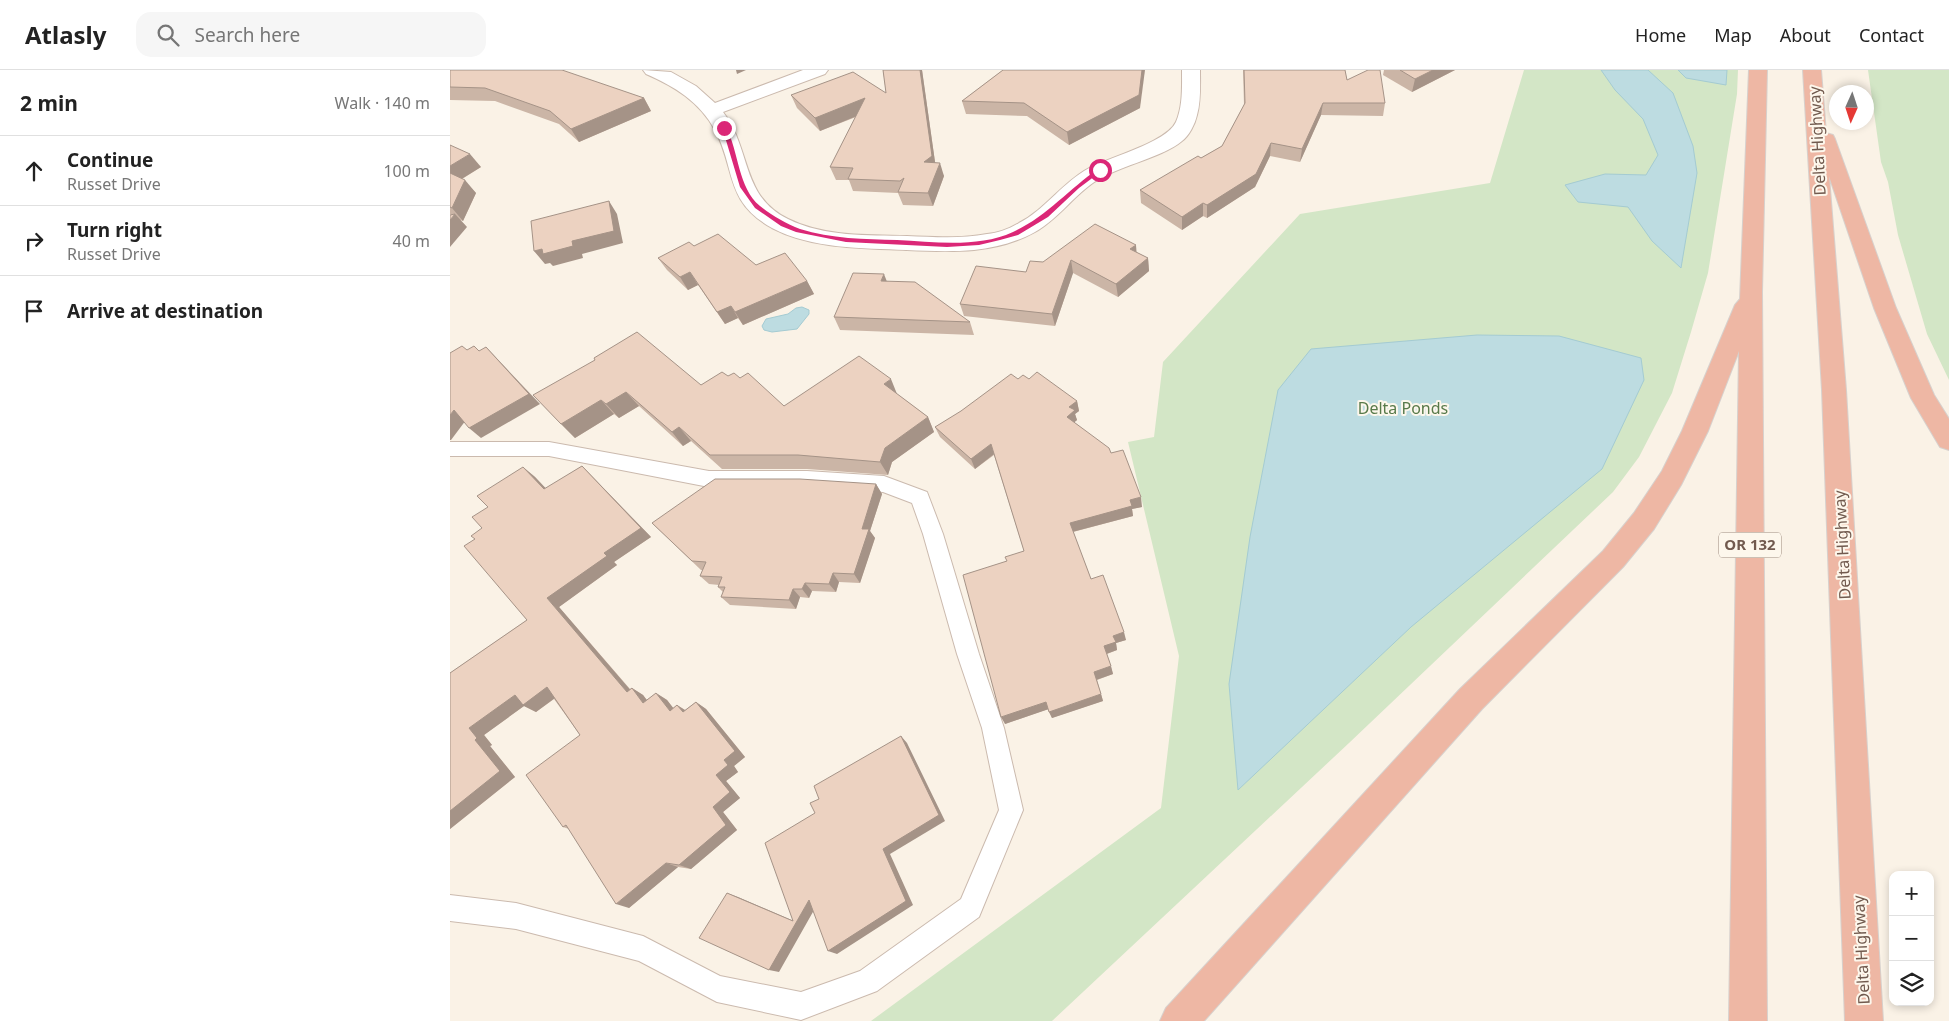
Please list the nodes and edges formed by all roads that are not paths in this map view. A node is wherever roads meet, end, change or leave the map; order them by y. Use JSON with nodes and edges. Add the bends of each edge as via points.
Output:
{"nodes":[{"id":1,"x":652,"y":70,"type":"edge"},
{"id":2,"x":819,"y":70,"type":"edge"},
{"id":3,"x":1192,"y":70,"type":"edge"},
{"id":4,"x":1758,"y":70,"type":"edge"},
{"id":5,"x":1812,"y":70,"type":"edge"},
{"id":6,"x":1814,"y":106,"type":"junction"},
{"id":7,"x":712,"y":110,"type":"junction"},
{"id":8,"x":1751,"y":292,"type":"junction"},
{"id":9,"x":1949,"y":440,"type":"edge"},
{"id":10,"x":450,"y":449,"type":"edge"},
{"id":11,"x":450,"y":908,"type":"edge"},
{"id":12,"x":1179,"y":1021,"type":"edge"},
{"id":13,"x":1748,"y":1021,"type":"edge"},
{"id":14,"x":1864,"y":1021,"type":"edge"}],
"edges":[{"from":1,"to":7,"type":"street","via":[[684,86]]},
{"from":2,"to":7,"type":"street"},
{"from":3,"to":7,"type":"street","via":[[1189,114],[1183,130],[1176,137],[1100,170],[1033,224],[998,239],[963,245],[846,240],[818,236],[783,224],[757,207],[743,187],[731,143]]},
{"from":4,"to":8,"type":"highway","number":"OR 132"},
{"from":5,"to":6,"type":"highway","name":"Delta Highway"},
{"from":6,"to":9,"type":"highway","via":[[1885,308],[1923,398]]},
{"from":6,"to":14,"type":"highway","name":"Delta Highway","via":[[1834,390]]},
{"from":8,"to":12,"type":"highway","via":[[1695,431],[1672,478],[1644,521],[1613,560],[1471,699]]},
{"from":8,"to":13,"type":"highway","number":"OR 132"},
{"from":10,"to":11,"type":"lane","via":[[549,449],[709,479],[807,479],[884,484],[920,498],[993,728],[1011,810],[970,908],[868,982],[801,1006],[717,989],[643,950],[516,916]]}]}
